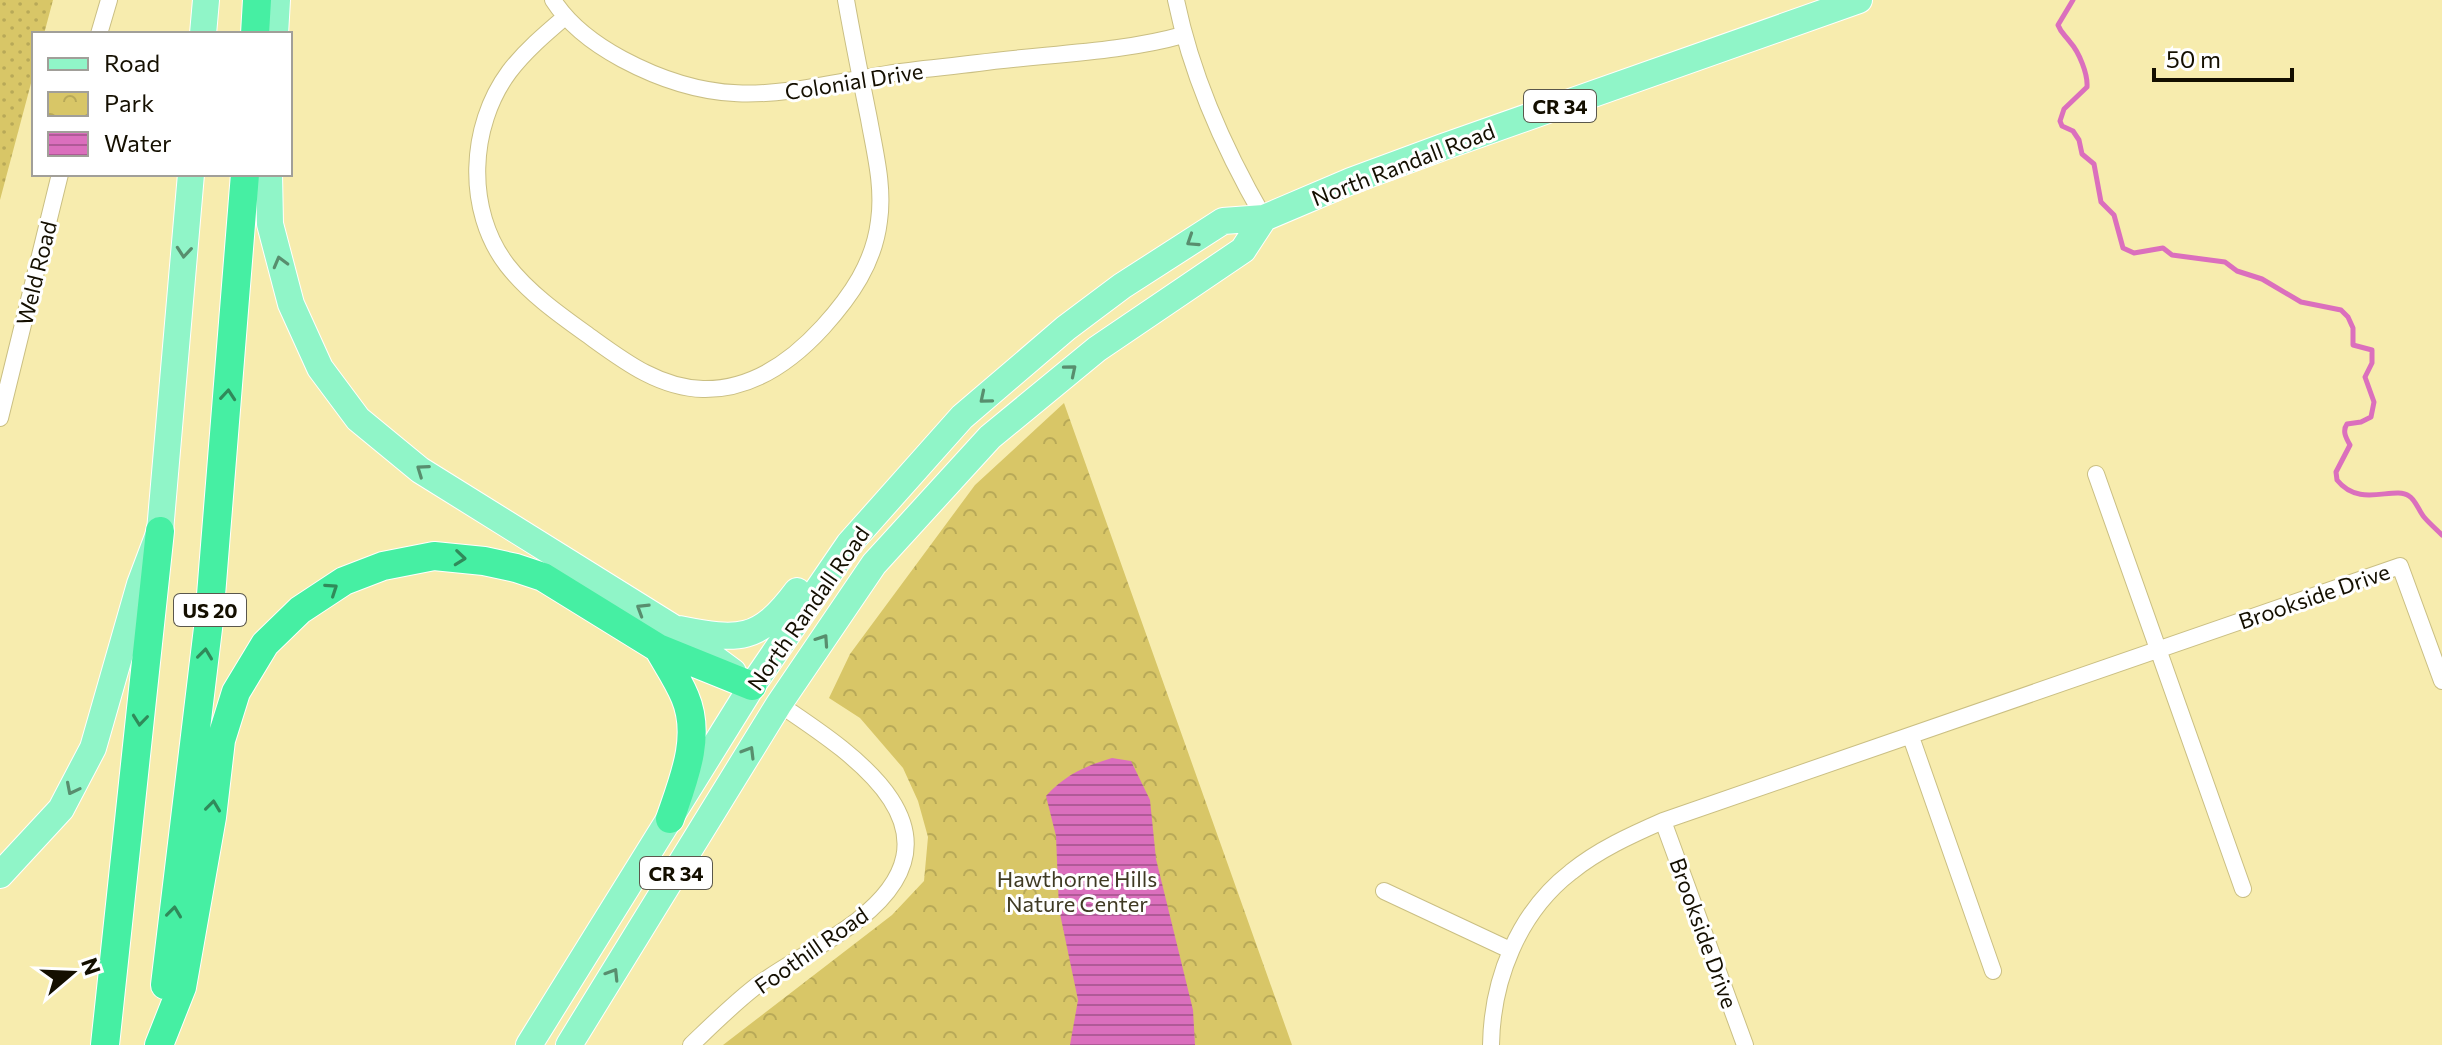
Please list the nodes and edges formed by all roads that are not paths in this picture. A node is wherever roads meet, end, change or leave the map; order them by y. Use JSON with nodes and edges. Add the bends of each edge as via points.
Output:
{"nodes":[{"id":1,"x":109,"y":0,"type":"edge"},
{"id":2,"x":206,"y":0,"type":"edge"},
{"id":3,"x":257,"y":0,"type":"edge"},
{"id":4,"x":277,"y":0,"type":"edge"},
{"id":5,"x":553,"y":0,"type":"edge"},
{"id":6,"x":846,"y":0,"type":"edge"},
{"id":7,"x":1176,"y":0,"type":"edge"},
{"id":8,"x":1859,"y":0,"type":"edge"},
{"id":9,"x":565,"y":17,"type":"junction"},
{"id":10,"x":100,"y":32,"type":"edge"},
{"id":11,"x":203,"y":32,"type":"edge"},
{"id":12,"x":255,"y":32,"type":"edge"},
{"id":13,"x":275,"y":32,"type":"edge"},
{"id":14,"x":1183,"y":35,"type":"junction"},
{"id":15,"x":861,"y":79,"type":"junction"},
{"id":16,"x":60,"y":176,"type":"edge"},
{"id":17,"x":191,"y":176,"type":"edge"},
{"id":18,"x":245,"y":176,"type":"edge"},
{"id":19,"x":269,"y":176,"type":"edge"},
{"id":20,"x":1264,"y":218,"type":"junction"},
{"id":21,"x":1,"y":413,"type":"edge"},
{"id":22,"x":2096,"y":474,"type":"dead end"},
{"id":23,"x":894,"y":494,"type":"junction"},
{"id":24,"x":160,"y":531,"type":"junction"},
{"id":25,"x":665,"y":638,"type":"junction"},
{"id":26,"x":2157,"y":651,"type":"junction"},
{"id":27,"x":2442,"y":681,"type":"edge"},
{"id":28,"x":752,"y":686,"type":"junction"},
{"id":29,"x":779,"y":704,"type":"junction"},
{"id":30,"x":1911,"y":737,"type":"junction"},
{"id":31,"x":670,"y":819,"type":"junction"},
{"id":32,"x":1663,"y":821,"type":"junction"},
{"id":33,"x":0,"y":875,"type":"edge"},
{"id":34,"x":2243,"y":889,"type":"dead end"},
{"id":35,"x":1384,"y":891,"type":"dead end"},
{"id":36,"x":1510,"y":950,"type":"junction"},
{"id":37,"x":1993,"y":971,"type":"dead end"},
{"id":38,"x":105,"y":1045,"type":"edge"},
{"id":39,"x":158,"y":1045,"type":"edge"},
{"id":40,"x":529,"y":1045,"type":"edge"},
{"id":41,"x":569,"y":1045,"type":"edge"},
{"id":42,"x":691,"y":1045,"type":"edge"},
{"id":43,"x":1491,"y":1045,"type":"edge"},
{"id":44,"x":1745,"y":1045,"type":"edge"}],
"edges":[{"from":1,"to":10,"type":"street"},
{"from":2,"to":11,"type":"main road"},
{"from":3,"to":12,"type":"highway"},
{"from":4,"to":13,"type":"main road"},
{"from":5,"to":9,"type":"street","name":"Colonial Drive"},
{"from":6,"to":15,"type":"street"},
{"from":7,"to":14,"type":"street"},
{"from":8,"to":20,"type":"main road","name":"North Randall Road","number":"CR 34","via":[[1417,157]]},
{"from":9,"to":15,"type":"street","name":"Colonial Drive","via":[[612,54],[649,74],[702,91],[765,94]]},
{"from":9,"to":15,"type":"street","via":[[507,74],[484,120],[477,177],[486,226],[506,264],[541,300],[644,373],[687,387],[730,386],[774,369],[814,337],[858,283],[874,242],[880,199]]},
{"from":14,"to":15,"type":"street","name":"Colonial Drive"},
{"from":14,"to":20,"type":"street","via":[[1218,131]]},
{"from":16,"to":21,"type":"street","name":"Weld Road"},
{"from":17,"to":24,"type":"main road","number":"US 20","one_way":true},
{"from":39,"to":18,"type":"highway","number":"US 20","one_way":true,"via":[[209,620]]},
{"from":25,"to":19,"type":"main road","one_way":true,"via":[[420,470],[358,419],[320,368],[291,304],[270,224]]},
{"from":20,"to":23,"type":"main road","name":"North Randall Road","number":"CR 34","one_way":true,"via":[[1223,221],[1122,286],[962,417]]},
{"from":29,"to":20,"type":"main road","name":"North Randall Road","number":"CR 34","one_way":true,"via":[[874,564],[990,437],[1097,349],[1243,250]]},
{"from":22,"to":26,"type":"street"},
{"from":23,"to":25,"type":"main road","via":[[849,522],[766,627],[742,636]]},
{"from":23,"to":28,"type":"main road","name":"North Randall Road","number":"CR 34","via":[[849,544]]},
{"from":24,"to":33,"type":"main road","one_way":true,"via":[[93,748],[61,809]]},
{"from":24,"to":38,"type":"highway","number":"US 20","one_way":true},
{"from":25,"to":28,"type":"highway"},
{"from":25,"to":31,"type":"highway","via":[[692,728],[689,761]]},
{"from":39,"to":25,"type":"highway","one_way":true,"via":[[182,987],[221,740],[236,692],[265,644],[300,610],[344,581],[383,566],[434,556],[484,561],[543,577]]},
{"from":26,"to":27,"type":"street","name":"Brookside Drive","via":[[2400,566]]},
{"from":26,"to":30,"type":"street","name":"Brookside Drive"},
{"from":26,"to":34,"type":"street"},
{"from":28,"to":31,"type":"main road","name":"North Randall Road","number":"CR 34"},
{"from":41,"to":29,"type":"main road","name":"North Randall Road","number":"CR 34","one_way":true},
{"from":29,"to":42,"type":"street","name":"Foothill Road","via":[[861,762],[884,788],[904,831],[906,852],[888,891],[859,919],[755,988]]},
{"from":30,"to":32,"type":"street","name":"Brookside Drive"},
{"from":30,"to":37,"type":"street"},
{"from":31,"to":40,"type":"main road","name":"North Randall Road","number":"CR 34"},
{"from":32,"to":36,"type":"street","name":"Brookside Drive","via":[[1570,872],[1536,907]]},
{"from":32,"to":44,"type":"street","name":"Brookside Drive"},
{"from":35,"to":36,"type":"street"},
{"from":36,"to":43,"type":"street","name":"Brookside Drive","via":[[1491,1022]]}]}
